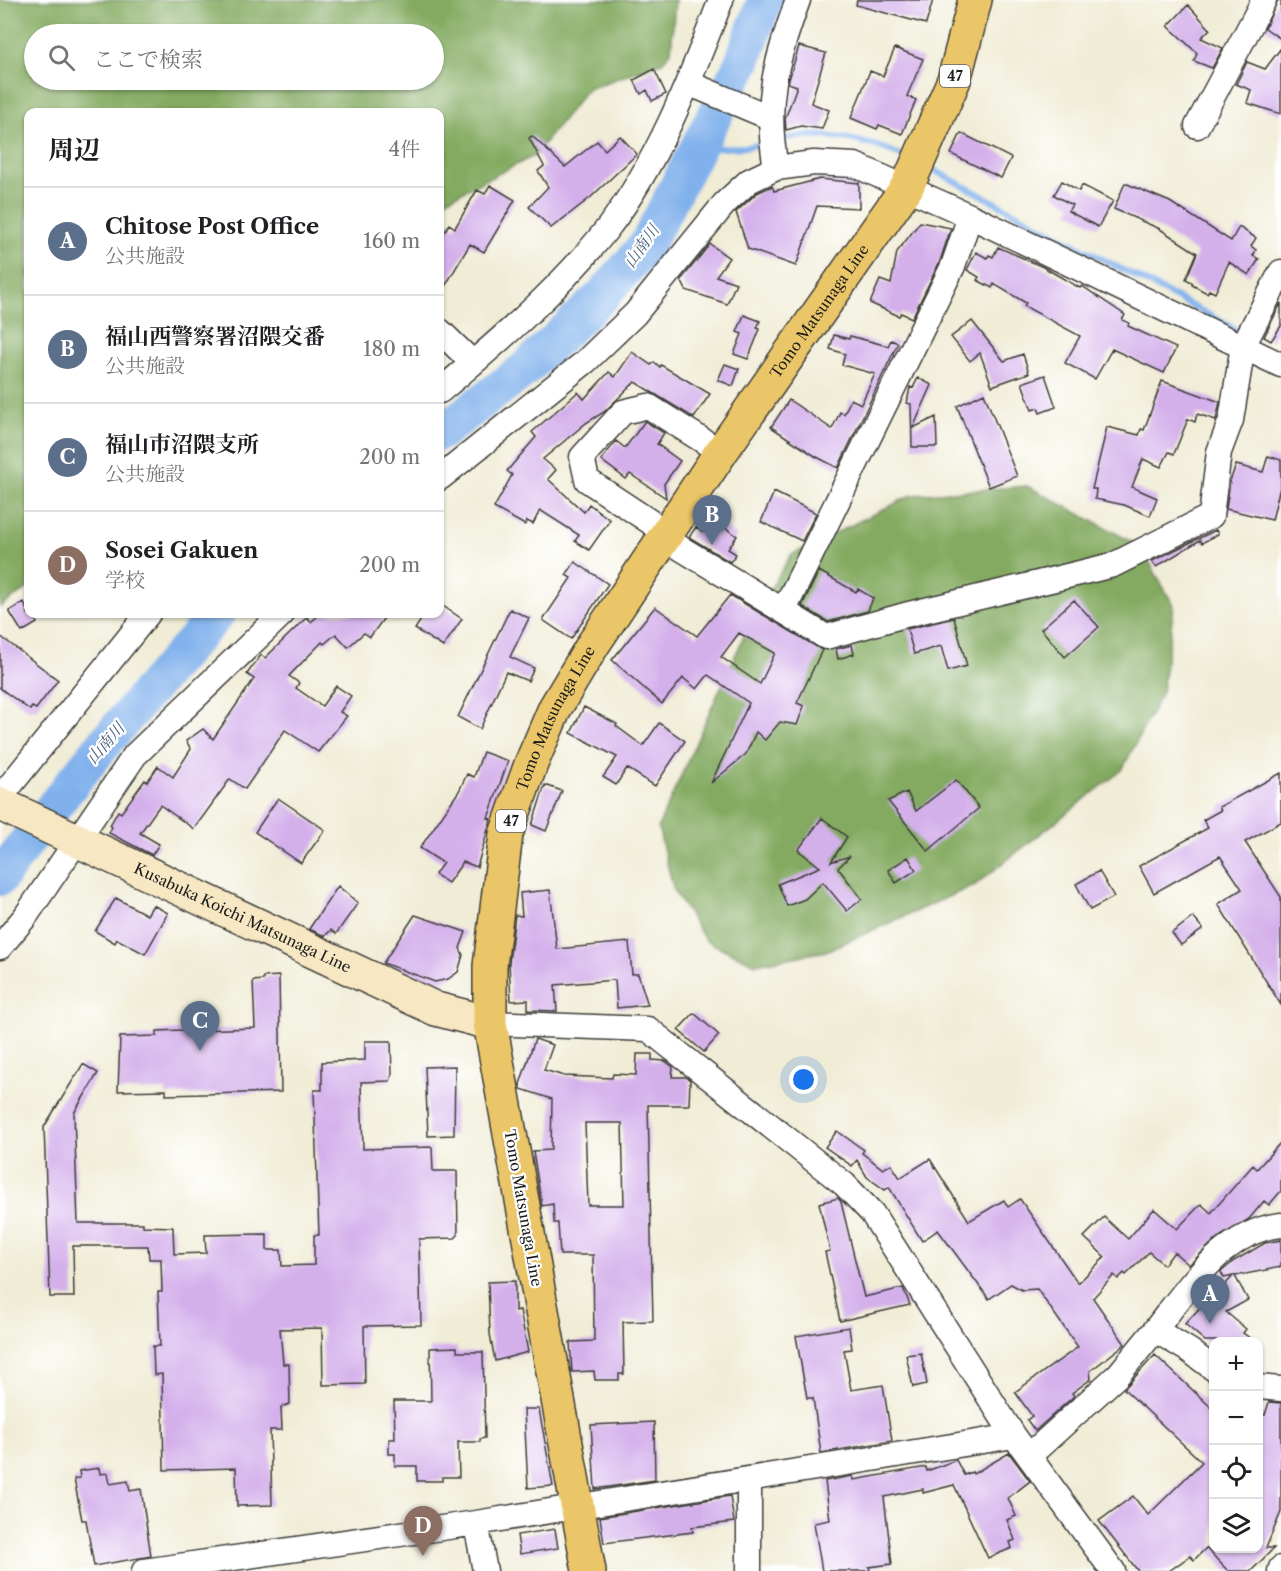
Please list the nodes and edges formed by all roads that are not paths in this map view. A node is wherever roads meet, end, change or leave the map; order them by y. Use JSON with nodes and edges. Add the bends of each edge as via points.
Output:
{"nodes":[{"id":1,"x":721,"y":0,"type":"edge"},
{"id":2,"x":798,"y":0,"type":"edge"},
{"id":3,"x":975,"y":0,"type":"edge"},
{"id":4,"x":1264,"y":0,"type":"edge"},
{"id":5,"x":695,"y":86,"type":"junction"},
{"id":6,"x":1197,"y":126,"type":"dead end"},
{"id":7,"x":769,"y":135,"type":"junction"},
{"id":8,"x":915,"y":171,"type":"junction"},
{"id":9,"x":970,"y":216,"type":"junction"},
{"id":10,"x":1281,"y":272,"type":"edge"},
{"id":11,"x":444,"y":335,"type":"edge"},
{"id":12,"x":1247,"y":339,"type":"junction"},
{"id":13,"x":473,"y":363,"type":"junction"},
{"id":14,"x":1281,"y":365,"type":"edge"},
{"id":15,"x":444,"y":388,"type":"edge"},
{"id":16,"x":721,"y":452,"type":"junction"},
{"id":17,"x":444,"y":475,"type":"edge"},
{"id":18,"x":664,"y":538,"type":"junction"},
{"id":19,"x":784,"y":610,"type":"junction"},
{"id":20,"x":145,"y":618,"type":"edge"},
{"id":21,"x":278,"y":618,"type":"edge"},
{"id":22,"x":2,"y":802,"type":"edge"},
{"id":23,"x":69,"y":837,"type":"junction"},
{"id":24,"x":0,"y":947,"type":"edge"},
{"id":25,"x":490,"y":1023,"type":"junction"},
{"id":26,"x":1281,"y":1225,"type":"edge"},
{"id":27,"x":1155,"y":1330,"type":"junction"},
{"id":28,"x":1209,"y":1365,"type":"edge"},
{"id":29,"x":1263,"y":1387,"type":"edge"},
{"id":30,"x":1281,"y":1389,"type":"edge"},
{"id":31,"x":1014,"y":1436,"type":"junction"},
{"id":32,"x":1030,"y":1455,"type":"junction"},
{"id":33,"x":749,"y":1479,"type":"junction"},
{"id":34,"x":576,"y":1507,"type":"junction"},
{"id":35,"x":476,"y":1523,"type":"junction"},
{"id":36,"x":144,"y":1571,"type":"edge"},
{"id":37,"x":485,"y":1571,"type":"edge"},
{"id":38,"x":589,"y":1571,"type":"edge"},
{"id":39,"x":749,"y":1571,"type":"edge"},
{"id":40,"x":1113,"y":1571,"type":"edge"}],
"edges":[{"from":1,"to":5,"type":"street"},
{"from":2,"to":7,"type":"street","via":[[777,56]]},
{"from":3,"to":8,"type":"main road","name":"Tomo Matsunaga Line","number":"47","via":[[954,80]]},
{"from":4,"to":6,"type":"street"},
{"from":5,"to":7,"type":"street"},
{"from":5,"to":13,"type":"street","via":[[607,229],[531,312]]},
{"from":7,"to":8,"type":"street","via":[[814,163]]},
{"from":7,"to":17,"type":"street","via":[[749,181],[725,203],[635,314],[585,362]]},
{"from":8,"to":9,"type":"street"},
{"from":8,"to":16,"type":"main road","name":"Tomo Matsunaga Line","number":"47"},
{"from":9,"to":12,"type":"street"},
{"from":9,"to":19,"type":"street","via":[[953,266]]},
{"from":10,"to":12,"type":"street"},
{"from":11,"to":13,"type":"street"},
{"from":12,"to":14,"type":"street"},
{"from":12,"to":19,"type":"street","via":[[1231,420],[1219,452],[1211,516],[1113,566],[905,615],[826,638]]},
{"from":13,"to":15,"type":"street"},
{"from":16,"to":18,"type":"main road","name":"Tomo Matsunaga Line","number":"47"},
{"from":16,"to":18,"type":"street","via":[[648,406],[623,412],[582,457],[587,480],[652,523]]},
{"from":18,"to":19,"type":"street"},
{"from":18,"to":25,"type":"main road","name":"Tomo Matsunaga Line","number":"47","via":[[555,708],[531,764],[506,834],[490,966]]},
{"from":20,"to":22,"type":"street"},
{"from":21,"to":23,"type":"street","via":[[135,755]]},
{"from":22,"to":23,"type":"main road","name":"Kusabuka Koichi Matsunaga Line"},
{"from":23,"to":24,"type":"street","via":[[25,917]]},
{"from":23,"to":25,"type":"main road","name":"Kusabuka Koichi Matsunaga Line","via":[[436,1009]]},
{"from":25,"to":31,"type":"street","via":[[648,1029],[679,1052],[844,1184],[872,1213]]},
{"from":25,"to":34,"type":"main road","name":"Tomo Matsunaga Line","number":"47"},
{"from":26,"to":27,"type":"street","via":[[1250,1233],[1223,1250]]},
{"from":27,"to":28,"type":"street"},
{"from":27,"to":32,"type":"street","via":[[1118,1376]]},
{"from":29,"to":30,"type":"street"},
{"from":31,"to":32,"type":"street"},
{"from":31,"to":33,"type":"street"},
{"from":32,"to":40,"type":"street"},
{"from":33,"to":34,"type":"street"},
{"from":33,"to":39,"type":"street"},
{"from":34,"to":35,"type":"street"},
{"from":34,"to":38,"type":"main road","name":"Tomo Matsunaga Line","number":"47"},
{"from":35,"to":36,"type":"street"},
{"from":35,"to":37,"type":"street"}]}
